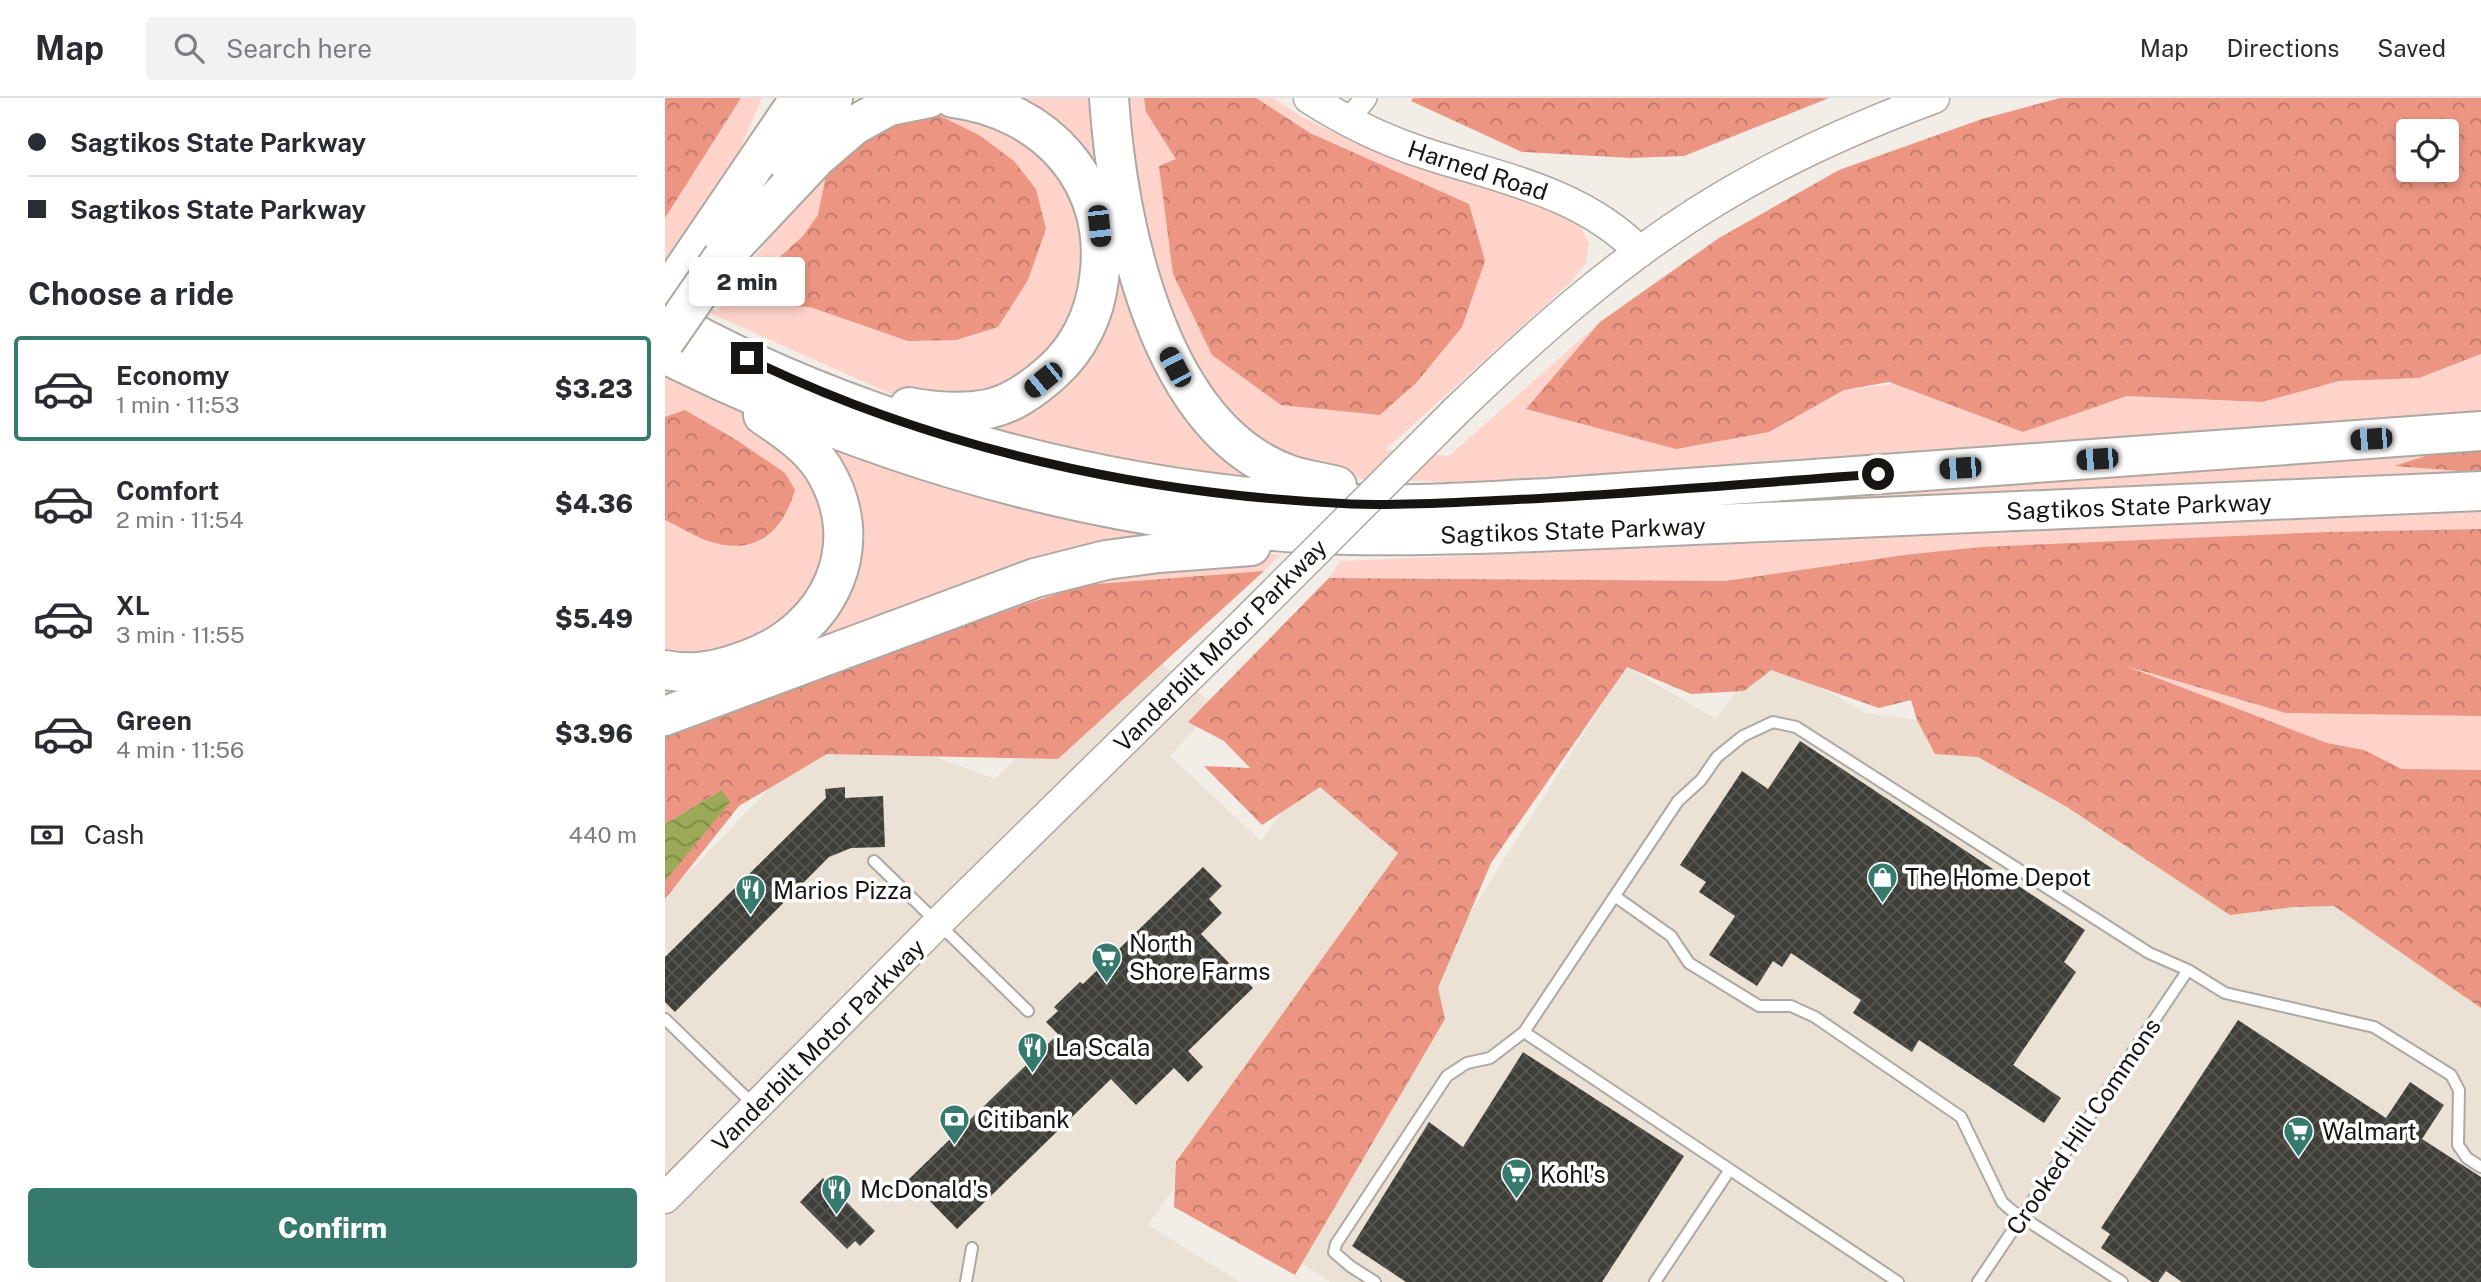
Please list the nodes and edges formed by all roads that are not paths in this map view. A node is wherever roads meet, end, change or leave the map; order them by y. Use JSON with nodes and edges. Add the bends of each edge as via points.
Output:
{"nodes":[{"id":1,"x":772,"y":98,"type":"edge"},
{"id":2,"x":800,"y":98,"type":"edge"},
{"id":3,"x":833,"y":98,"type":"edge"},
{"id":4,"x":929,"y":98,"type":"edge"},
{"id":5,"x":953,"y":98,"type":"edge"},
{"id":6,"x":1109,"y":98,"type":"edge"},
{"id":7,"x":1309,"y":98,"type":"edge"},
{"id":8,"x":1934,"y":98,"type":"edge"},
{"id":9,"x":1357,"y":109,"type":"edge"},
{"id":10,"x":712,"y":251,"type":"junction"},
{"id":11,"x":1640,"y":252,"type":"junction"},
{"id":12,"x":665,"y":297,"type":"edge"},
{"id":13,"x":665,"y":318,"type":"edge"},
{"id":14,"x":673,"y":354,"type":"edge"},
{"id":15,"x":768,"y":368,"type":"junction"},
{"id":16,"x":2481,"y":431,"type":"edge"},
{"id":17,"x":2481,"y":491,"type":"edge"},
{"id":18,"x":1418,"y":505,"type":"junction"},
{"id":19,"x":1510,"y":533,"type":"junction"},
{"id":20,"x":665,"y":670,"type":"edge"},
{"id":21,"x":665,"y":716,"type":"edge"},
{"id":22,"x":874,"y":861,"type":"dead end"},
{"id":23,"x":1616,"y":897,"type":"junction"},
{"id":24,"x":939,"y":923,"type":"junction"},
{"id":25,"x":2187,"y":970,"type":"junction"},
{"id":26,"x":1028,"y":1011,"type":"dead end"},
{"id":27,"x":665,"y":1019,"type":"edge"},
{"id":28,"x":1524,"y":1032,"type":"junction"},
{"id":29,"x":756,"y":1107,"type":"junction"},
{"id":30,"x":2481,"y":1167,"type":"edge"},
{"id":31,"x":1729,"y":1171,"type":"junction"},
{"id":32,"x":665,"y":1198,"type":"edge"},
{"id":33,"x":2021,"y":1217,"type":"junction"},
{"id":34,"x":972,"y":1248,"type":"dead end"},
{"id":35,"x":966,"y":1282,"type":"edge"},
{"id":36,"x":1375,"y":1282,"type":"edge"},
{"id":37,"x":1655,"y":1282,"type":"edge"},
{"id":38,"x":1898,"y":1282,"type":"edge"},
{"id":39,"x":1978,"y":1282,"type":"edge"},
{"id":40,"x":2122,"y":1282,"type":"edge"}],
"edges":[{"from":1,"to":10,"type":"highway","via":[[743,158]]},
{"from":2,"to":10,"type":"highway"},
{"from":3,"to":10,"type":"highway"},
{"from":4,"to":10,"type":"highway","via":[[889,106],[853,126]]},
{"from":5,"to":15,"type":"highway","via":[[992,105],[1028,122],[1058,146],[1089,194],[1099,226],[1101,268],[1092,310],[1073,348],[1027,393],[969,411],[904,406]]},
{"from":6,"to":18,"type":"highway","via":[[1117,174],[1144,288],[1164,346],[1196,403],[1238,444],[1289,475]]},
{"from":7,"to":9,"type":"main road","name":"Harned Road"},
{"from":8,"to":11,"type":"main road","name":"Vanderbilt Motor Parkway","via":[[1782,163]]},
{"from":9,"to":11,"type":"main road","name":"Harned Road","via":[[1422,152],[1561,197],[1603,221]]},
{"from":10,"to":12,"type":"highway"},
{"from":10,"to":14,"type":"highway","bridge":true},
{"from":11,"to":24,"type":"main road","name":"Vanderbilt Motor Parkway","bridge":true,"via":[[1534,338],[1457,411]]},
{"from":13,"to":15,"type":"highway","name":"Sagtikos State Parkway"},
{"from":14,"to":19,"type":"highway","name":"Sagtikos State Parkway","via":[[807,419],[928,463],[1052,496],[1114,509],[1298,533]]},
{"from":14,"to":20,"type":"highway","via":[[785,430],[813,455],[836,498],[842,550],[826,597],[808,623],[785,642],[715,671]]},
{"from":15,"to":18,"type":"highway","name":"Sagtikos State Parkway","via":[[917,426],[1104,475],[1243,497]]},
{"from":16,"to":18,"type":"highway","name":"Sagtikos State Parkway"},
{"from":17,"to":19,"type":"highway","name":"Sagtikos State Parkway"},
{"from":19,"to":21,"type":"highway","via":[[1418,550],[1232,547],[1081,565],[1009,586]]},
{"from":22,"to":24,"type":"lane"},
{"from":23,"to":25,"type":"lane","via":[[1678,801],[1717,757],[1742,736],[1773,722],[1796,727],[2149,953]]},
{"from":23,"to":28,"type":"lane"},
{"from":23,"to":33,"type":"lane","via":[[1671,936],[1689,963],[1759,1006],[1791,1006],[1815,1017],[1961,1117],[2002,1202]]},
{"from":24,"to":26,"type":"lane"},
{"from":24,"to":29,"type":"main road","name":"Vanderbilt Motor Parkway"},
{"from":25,"to":30,"type":"lane","via":[[2225,993],[2374,1027],[2451,1075],[2459,1090],[2458,1145]]},
{"from":25,"to":33,"type":"lane","name":"Crooked Hill Commons"},
{"from":27,"to":29,"type":"lane"},
{"from":28,"to":31,"type":"lane"},
{"from":28,"to":36,"type":"lane","via":[[1490,1058],[1467,1063],[1447,1076],[1336,1244],[1334,1252]]},
{"from":29,"to":32,"type":"main road","name":"Vanderbilt Motor Parkway"},
{"from":31,"to":37,"type":"lane"},
{"from":31,"to":38,"type":"lane"},
{"from":33,"to":39,"type":"lane","name":"Crooked Hill Commons"},
{"from":33,"to":40,"type":"lane"},
{"from":34,"to":35,"type":"lane"}]}
